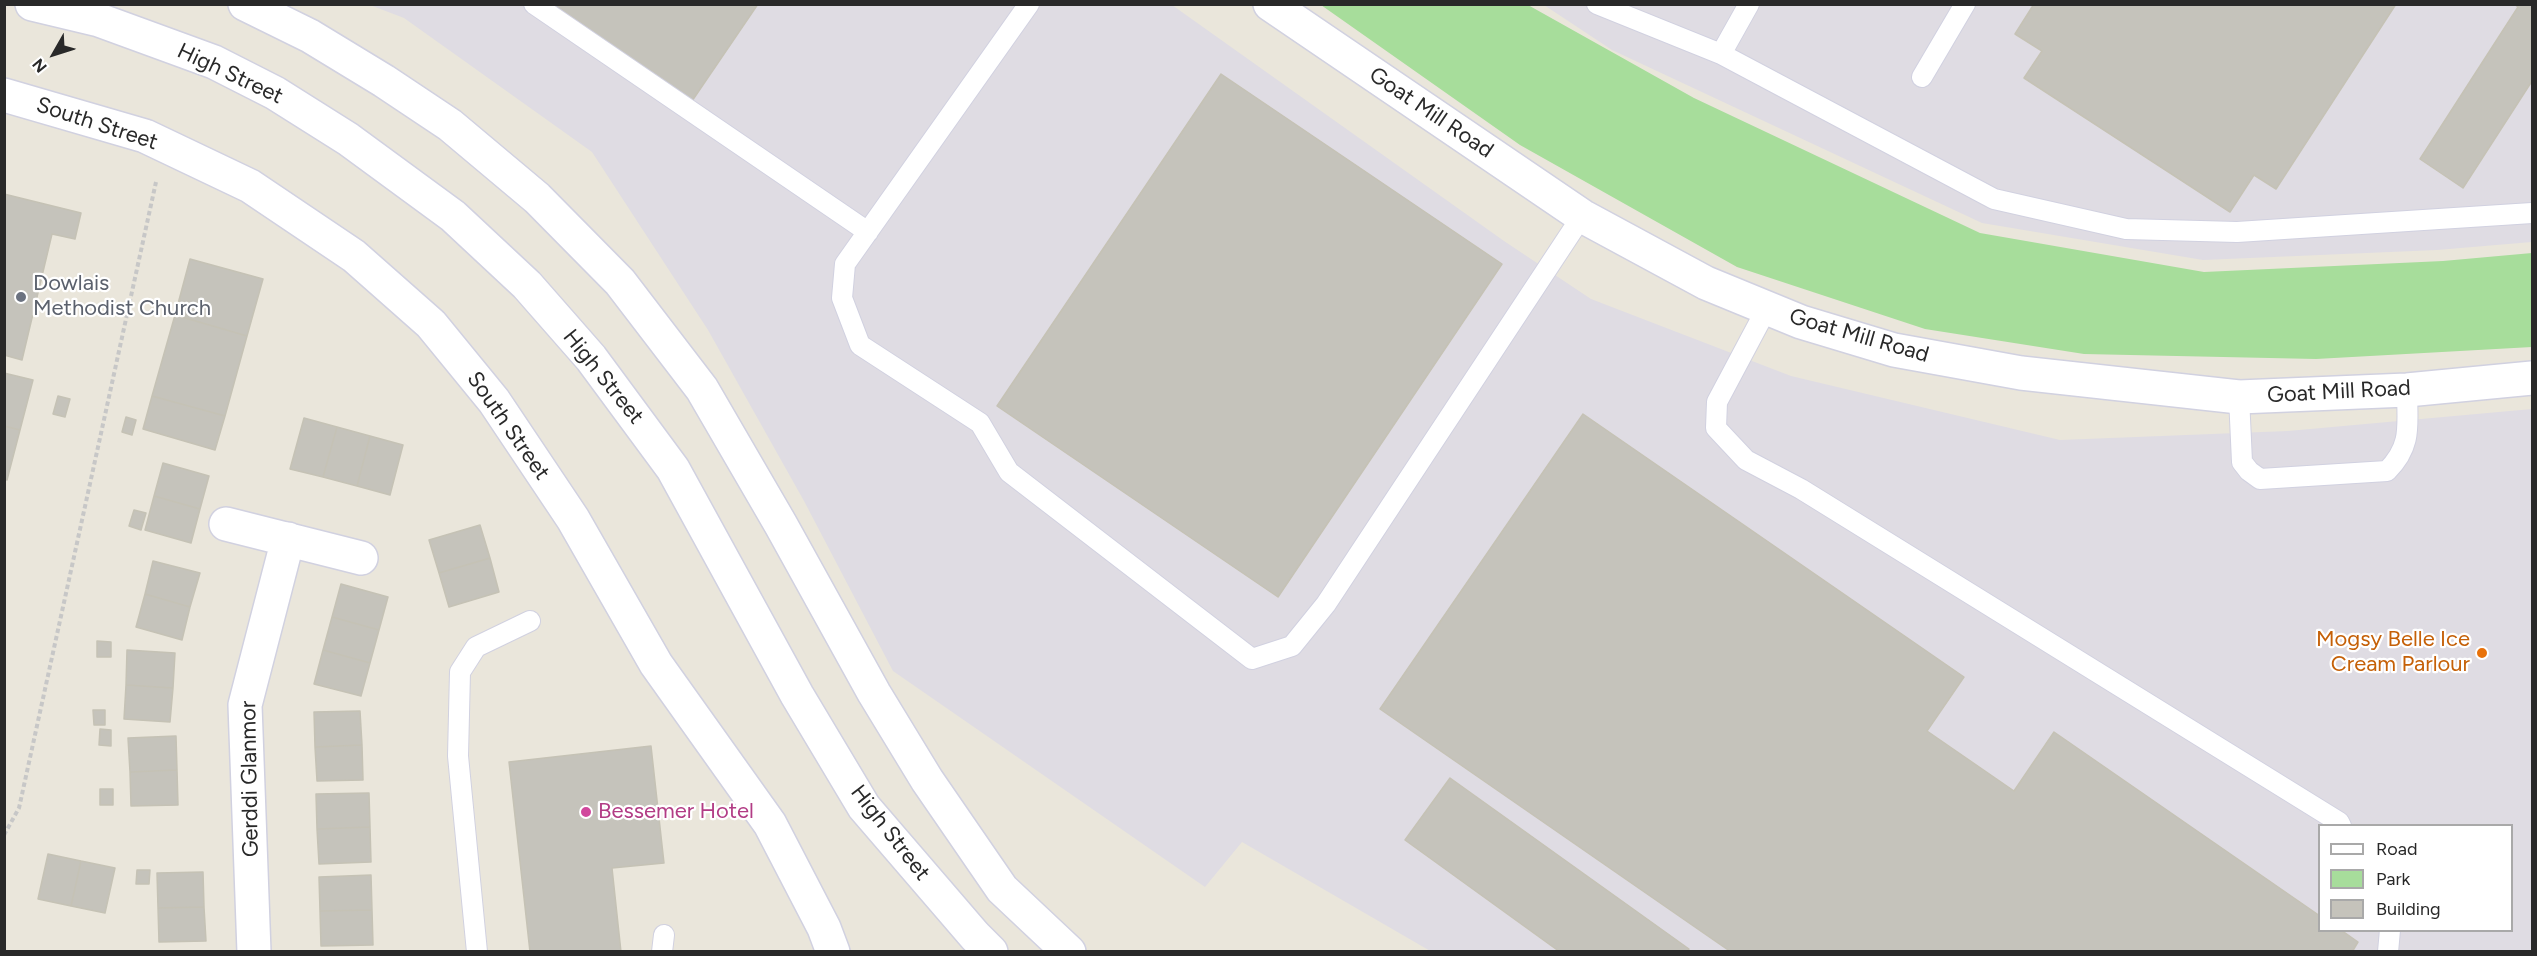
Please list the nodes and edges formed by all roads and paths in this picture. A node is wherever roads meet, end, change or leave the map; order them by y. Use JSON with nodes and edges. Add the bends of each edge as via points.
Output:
{"nodes":[{"id":1,"x":32,"y":4,"type":"edge"},
{"id":2,"x":245,"y":4,"type":"edge"},
{"id":3,"x":534,"y":4,"type":"edge"},
{"id":4,"x":1029,"y":4,"type":"edge"},
{"id":5,"x":1270,"y":4,"type":"edge"},
{"id":6,"x":1597,"y":4,"type":"edge"},
{"id":7,"x":1749,"y":4,"type":"edge"},
{"id":8,"x":1965,"y":4,"type":"edge"},
{"id":9,"x":1722,"y":54,"type":"junction"},
{"id":10,"x":1922,"y":77,"type":"dead end"},
{"id":11,"x":4,"y":95,"type":"edge"},
{"id":12,"x":164,"y":146,"type":"junction"},
{"id":13,"x":2532,"y":213,"type":"edge"},
{"id":14,"x":1582,"y":216,"type":"junction"},
{"id":15,"x":868,"y":232,"type":"junction"},
{"id":16,"x":1767,"y":308,"type":"junction"},
{"id":17,"x":2532,"y":378,"type":"edge"},
{"id":18,"x":2407,"y":390,"type":"junction"},
{"id":19,"x":2239,"y":397,"type":"junction"},
{"id":20,"x":226,"y":524,"type":"dead end"},
{"id":21,"x":288,"y":539,"type":"junction"},
{"id":22,"x":361,"y":558,"type":"dead end"},
{"id":23,"x":530,"y":621,"type":"dead end"},
{"id":24,"x":2340,"y":824,"type":"edge"},
{"id":25,"x":4,"y":835,"type":"edge"},
{"id":26,"x":2390,"y":932,"type":"edge"},
{"id":27,"x":254,"y":951,"type":"edge"},
{"id":28,"x":477,"y":951,"type":"edge"},
{"id":29,"x":833,"y":951,"type":"edge"},
{"id":30,"x":992,"y":951,"type":"edge"},
{"id":31,"x":1069,"y":951,"type":"edge"},
{"id":32,"x":2388,"y":951,"type":"edge"}],
"edges":[{"from":1,"to":30,"type":"street","name":"High Street","via":[[99,20],[214,62],[275,93],[348,139],[453,216],[526,285],[591,358],[673,469],[797,695],[864,807]]},
{"from":2,"to":31,"type":"street","via":[[310,36],[450,125],[537,198],[620,282],[702,389],[927,780],[1002,889]]},
{"from":3,"to":15,"type":"lane"},
{"from":4,"to":15,"type":"lane"},
{"from":5,"to":14,"type":"street","name":"Goat Mill Road"},
{"from":6,"to":9,"type":"lane"},
{"from":7,"to":9,"type":"lane"},
{"from":8,"to":10,"type":"lane"},
{"from":9,"to":13,"type":"lane","via":[[1994,199],[2126,229],[2237,232]]},
{"from":11,"to":12,"type":"street","name":"South Street","via":[[145,136]]},
{"from":12,"to":25,"type":"path","via":[[19,808]]},
{"from":12,"to":29,"type":"street","name":"South Street","via":[[250,186],[354,256],[431,324],[494,401],[573,519],[656,664],[770,824]]},
{"from":14,"to":15,"type":"lane","via":[[1326,604],[1292,646],[1252,659],[1009,472],[980,423],[860,345],[842,298],[845,264]]},
{"from":14,"to":16,"type":"street","name":"Goat Mill Road","via":[[1706,283]]},
{"from":16,"to":19,"type":"street","name":"Goat Mill Road","via":[[1800,322],[1906,352],[2021,373]]},
{"from":16,"to":24,"type":"lane","via":[[1717,402],[1716,428],[1746,460],[1801,489]]},
{"from":17,"to":18,"type":"street","name":"Goat Mill Road"},
{"from":18,"to":19,"type":"street","name":"Goat Mill Road"},
{"from":18,"to":19,"type":"lane","via":[[2406,445],[2387,471],[2260,479],[2242,462]]},
{"from":20,"to":21,"type":"street"},
{"from":21,"to":22,"type":"street"},
{"from":21,"to":27,"type":"street","name":"Gerddi Glanmor","via":[[245,705]]},
{"from":23,"to":28,"type":"lane","via":[[476,647],[460,672],[458,756]]},
{"from":26,"to":32,"type":"lane"}]}
